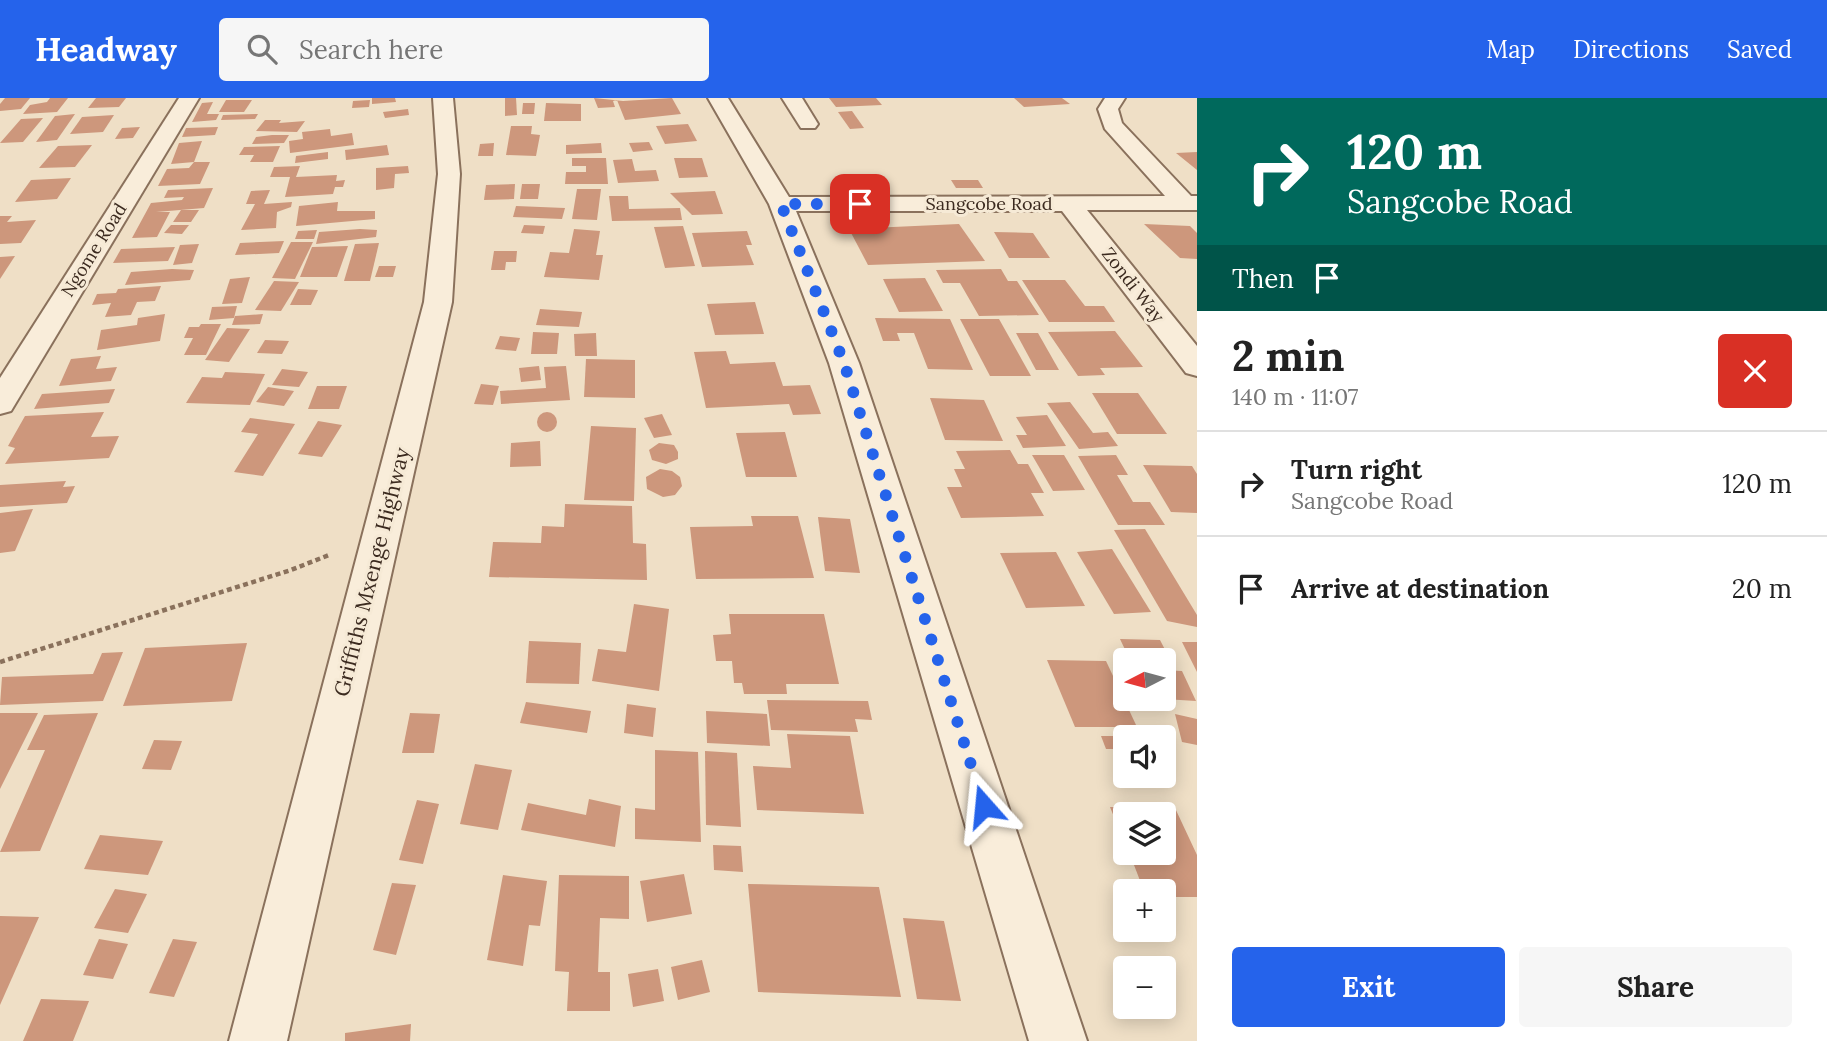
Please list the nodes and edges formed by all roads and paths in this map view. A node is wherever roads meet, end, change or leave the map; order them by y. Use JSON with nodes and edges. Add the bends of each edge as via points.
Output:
{"nodes":[{"id":1,"x":189,"y":98,"type":"edge"},
{"id":2,"x":443,"y":98,"type":"edge"},
{"id":3,"x":718,"y":98,"type":"edge"},
{"id":4,"x":792,"y":98,"type":"edge"},
{"id":5,"x":1115,"y":98,"type":"edge"},
{"id":6,"x":808,"y":124,"type":"dead end"},
{"id":7,"x":1191,"y":203,"type":"edge"},
{"id":8,"x":781,"y":204,"type":"junction"},
{"id":9,"x":1069,"y":204,"type":"junction"},
{"id":10,"x":1197,"y":366,"type":"edge"},
{"id":11,"x":0,"y":403,"type":"edge"},
{"id":12,"x":381,"y":533,"type":"junction"},
{"id":13,"x":0,"y":662,"type":"edge"},
{"id":14,"x":258,"y":1041,"type":"edge"},
{"id":15,"x":1058,"y":1041,"type":"edge"}],
"edges":[{"from":1,"to":11,"type":"street","name":"Ngome Road"},
{"from":2,"to":12,"type":"street","name":"Griffiths Mxenge Highway","via":[[449,174],[438,302]]},
{"from":3,"to":8,"type":"street"},
{"from":4,"to":6,"type":"street"},
{"from":5,"to":7,"type":"street","via":[[1108,109],[1112,125]]},
{"from":7,"to":9,"type":"street","name":"Sangcobe Road"},
{"from":8,"to":9,"type":"street","name":"Sangcobe Road"},
{"from":8,"to":15,"type":"street","via":[[844,363]]},
{"from":9,"to":10,"type":"street","name":"Zondi Way"},
{"from":12,"to":13,"type":"path","via":[[291,570]]},
{"from":12,"to":14,"type":"street","name":"Griffiths Mxenge Highway"}]}
